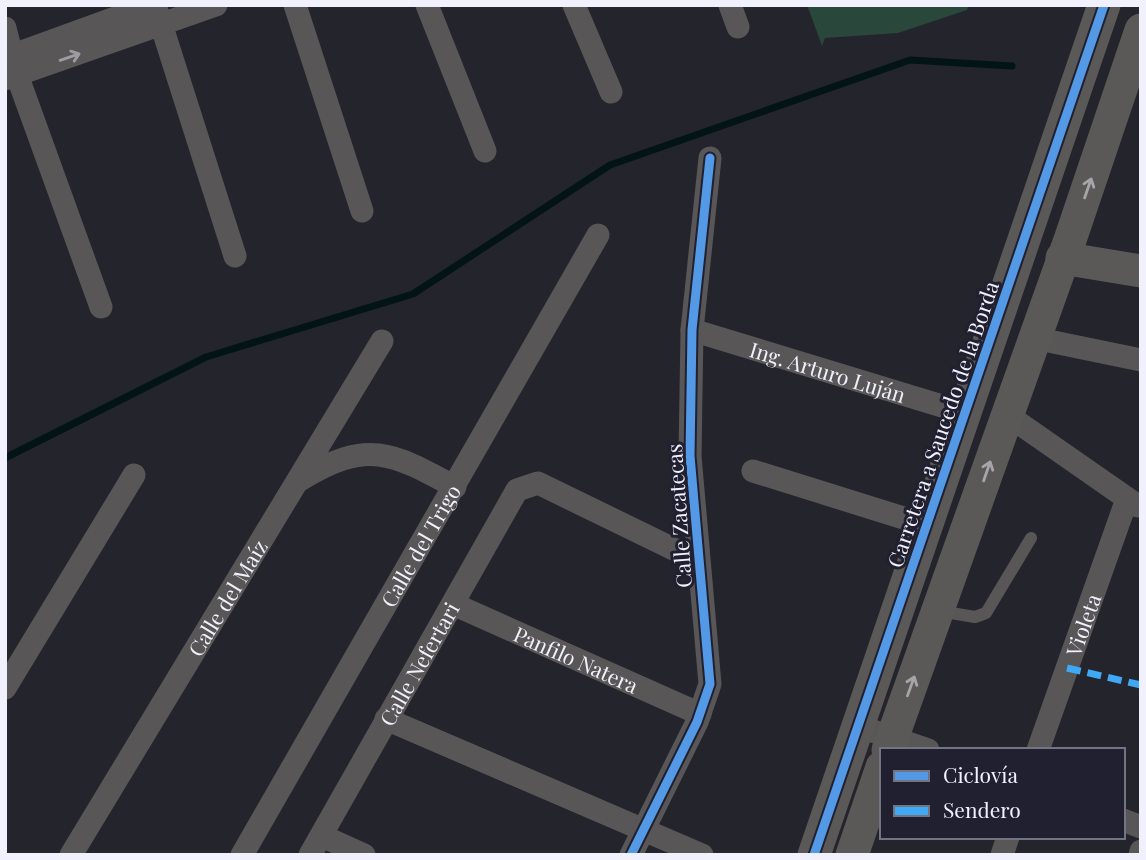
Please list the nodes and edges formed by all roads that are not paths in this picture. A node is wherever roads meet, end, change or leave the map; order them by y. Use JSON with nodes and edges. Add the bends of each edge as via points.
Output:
{"nodes":[{"id":1,"x":216,"y":5,"type":"edge"},
{"id":2,"x":295,"y":5,"type":"edge"},
{"id":3,"x":427,"y":5,"type":"edge"},
{"id":4,"x":575,"y":5,"type":"edge"},
{"id":5,"x":730,"y":5,"type":"edge"},
{"id":6,"x":1104,"y":5,"type":"edge"},
{"id":7,"x":156,"y":12,"type":"edge"},
{"id":8,"x":738,"y":27,"type":"dead end"},
{"id":9,"x":5,"y":28,"type":"edge"},
{"id":10,"x":1141,"y":30,"type":"edge"},
{"id":11,"x":10,"y":67,"type":"edge"},
{"id":12,"x":611,"y":92,"type":"dead end"},
{"id":13,"x":485,"y":151,"type":"dead end"},
{"id":14,"x":710,"y":158,"type":"dead end"},
{"id":15,"x":362,"y":211,"type":"dead end"},
{"id":16,"x":598,"y":235,"type":"dead end"},
{"id":17,"x":1067,"y":247,"type":"junction"},
{"id":18,"x":1141,"y":248,"type":"edge"},
{"id":19,"x":235,"y":256,"type":"dead end"},
{"id":20,"x":1141,"y":271,"type":"edge"},
{"id":21,"x":101,"y":307,"type":"dead end"},
{"id":22,"x":692,"y":331,"type":"junction"},
{"id":23,"x":1034,"y":338,"type":"junction"},
{"id":24,"x":382,"y":341,"type":"dead end"},
{"id":25,"x":1141,"y":360,"type":"edge"},
{"id":26,"x":965,"y":413,"type":"junction"},
{"id":27,"x":1006,"y":414,"type":"junction"},
{"id":28,"x":753,"y":471,"type":"dead end"},
{"id":29,"x":134,"y":475,"type":"dead end"},
{"id":30,"x":297,"y":481,"type":"junction"},
{"id":31,"x":455,"y":487,"type":"junction"},
{"id":32,"x":1134,"y":503,"type":"edge"},
{"id":33,"x":926,"y":526,"type":"junction"},
{"id":34,"x":1031,"y":538,"type":"dead end"},
{"id":35,"x":698,"y":561,"type":"junction"},
{"id":36,"x":453,"y":604,"type":"junction"},
{"id":37,"x":939,"y":611,"type":"junction"},
{"id":38,"x":5,"y":688,"type":"edge"},
{"id":39,"x":700,"y":713,"type":"junction"},
{"id":40,"x":386,"y":719,"type":"junction"},
{"id":41,"x":858,"y":726,"type":"junction"},
{"id":42,"x":884,"y":748,"type":"edge"},
{"id":43,"x":888,"y":748,"type":"edge"},
{"id":44,"x":1039,"y":748,"type":"edge"},
{"id":45,"x":880,"y":772,"type":"edge"},
{"id":46,"x":644,"y":832,"type":"junction"},
{"id":47,"x":316,"y":845,"type":"edge"},
{"id":48,"x":71,"y":855,"type":"edge"},
{"id":49,"x":242,"y":855,"type":"edge"},
{"id":50,"x":364,"y":855,"type":"edge"},
{"id":51,"x":631,"y":855,"type":"edge"},
{"id":52,"x":702,"y":855,"type":"edge"},
{"id":53,"x":814,"y":855,"type":"edge"},
{"id":54,"x":852,"y":855,"type":"edge"}],
"edges":[{"from":1,"to":7,"type":"street"},
{"from":2,"to":15,"type":"street"},
{"from":3,"to":13,"type":"street"},
{"from":4,"to":12,"type":"street"},
{"from":5,"to":8,"type":"street"},
{"from":6,"to":26,"type":"street","name":"Carretera a Saucedo de la Borda"},
{"from":7,"to":11,"type":"street"},
{"from":7,"to":19,"type":"street"},
{"from":9,"to":11,"type":"street"},
{"from":17,"to":10,"type":"street","one_way":true},
{"from":11,"to":21,"type":"street"},
{"from":14,"to":22,"type":"street","name":"Calle Zacatecas"},
{"from":16,"to":31,"type":"street","name":"Calle del Trigo"},
{"from":17,"to":18,"type":"street"},
{"from":17,"to":20,"type":"street"},
{"from":17,"to":23,"type":"street"},
{"from":22,"to":26,"type":"street","name":"Ing. Arturo Luján"},
{"from":22,"to":35,"type":"street","name":"Calle Zacatecas","via":[[690,456]]},
{"from":23,"to":25,"type":"street"},
{"from":23,"to":27,"type":"street"},
{"from":24,"to":30,"type":"street","name":"Calle del Maíz"},
{"from":26,"to":33,"type":"street","name":"Carretera a Saucedo de la Borda"},
{"from":27,"to":32,"type":"street"},
{"from":37,"to":27,"type":"street","one_way":true},
{"from":28,"to":33,"type":"street"},
{"from":29,"to":38,"type":"street"},
{"from":30,"to":31,"type":"street","via":[[334,461],[380,454],[404,459]]},
{"from":30,"to":48,"type":"street","name":"Calle del Maíz"},
{"from":31,"to":49,"type":"street","name":"Calle del Trigo"},
{"from":32,"to":44,"type":"street","name":"Violeta"},
{"from":33,"to":41,"type":"street","name":"Carretera a Saucedo de la Borda"},
{"from":34,"to":37,"type":"lane","via":[[986,613],[975,617]]},
{"from":35,"to":36,"type":"street","name":"Calle Nefertari","via":[[538,483],[517,490]]},
{"from":35,"to":39,"type":"street","name":"Calle Zacatecas","via":[[710,684]]},
{"from":36,"to":39,"type":"street","name":"Panfilo Natera"},
{"from":36,"to":40,"type":"street","name":"Calle Nefertari"},
{"from":43,"to":37,"type":"street","one_way":true},
{"from":39,"to":46,"type":"street","name":"Calle Zacatecas"},
{"from":40,"to":46,"type":"street"},
{"from":40,"to":47,"type":"street","name":"Calle Nefertari"},
{"from":41,"to":42,"type":"street"},
{"from":41,"to":53,"type":"street","name":"Carretera a Saucedo de la Borda"},
{"from":45,"to":54,"type":"street"},
{"from":46,"to":51,"type":"street","name":"Calle Zacatecas"},
{"from":46,"to":52,"type":"street"},
{"from":47,"to":50,"type":"street"}]}
